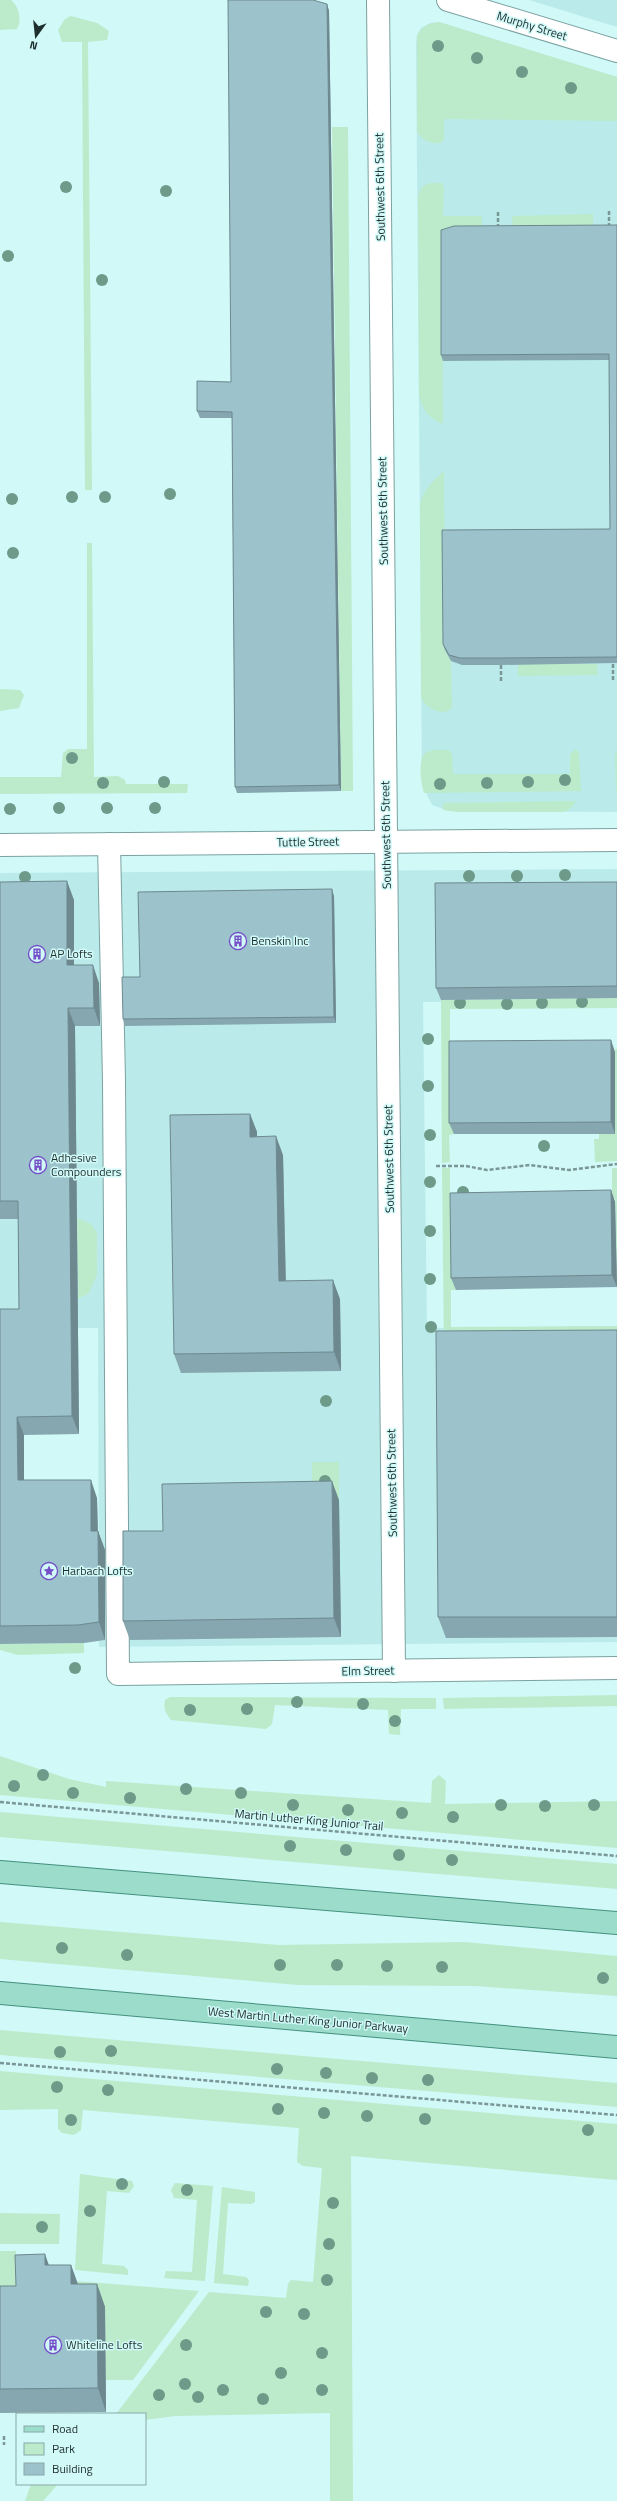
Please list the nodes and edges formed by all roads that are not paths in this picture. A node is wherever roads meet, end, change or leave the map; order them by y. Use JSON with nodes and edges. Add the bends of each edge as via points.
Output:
{"nodes":[{"id":1,"x":378,"y":0,"type":"edge"},
{"id":2,"x":448,"y":0,"type":"edge"},
{"id":3,"x":617,"y":51,"type":"edge"},
{"id":4,"x":617,"y":840,"type":"edge"},
{"id":5,"x":386,"y":841,"type":"junction"},
{"id":6,"x":109,"y":844,"type":"junction"},
{"id":7,"x":0,"y":845,"type":"edge"},
{"id":8,"x":617,"y":1668,"type":"edge"},
{"id":9,"x":394,"y":1671,"type":"junction"},
{"id":10,"x":0,"y":1872,"type":"edge"},
{"id":11,"x":617,"y":1923,"type":"edge"},
{"id":12,"x":0,"y":1993,"type":"edge"},
{"id":13,"x":617,"y":2046,"type":"edge"}],
"edges":[{"from":1,"to":5,"type":"street","name":"Southwest 6th Street"},
{"from":2,"to":3,"type":"street","name":"Murphy Street"},
{"from":4,"to":5,"type":"street","name":"Tuttle Street"},
{"from":5,"to":6,"type":"street","name":"Tuttle Street"},
{"from":5,"to":9,"type":"street","name":"Southwest 6th Street"},
{"from":6,"to":7,"type":"street","name":"Tuttle Street"},
{"from":6,"to":9,"type":"street","name":"Elm Street","via":[[114,1089],[118,1674]]},
{"from":8,"to":9,"type":"street","name":"Elm Street"},
{"from":10,"to":11,"type":"main road"},
{"from":12,"to":13,"type":"main road","name":"West Martin Luther King Junior Parkway"}]}
